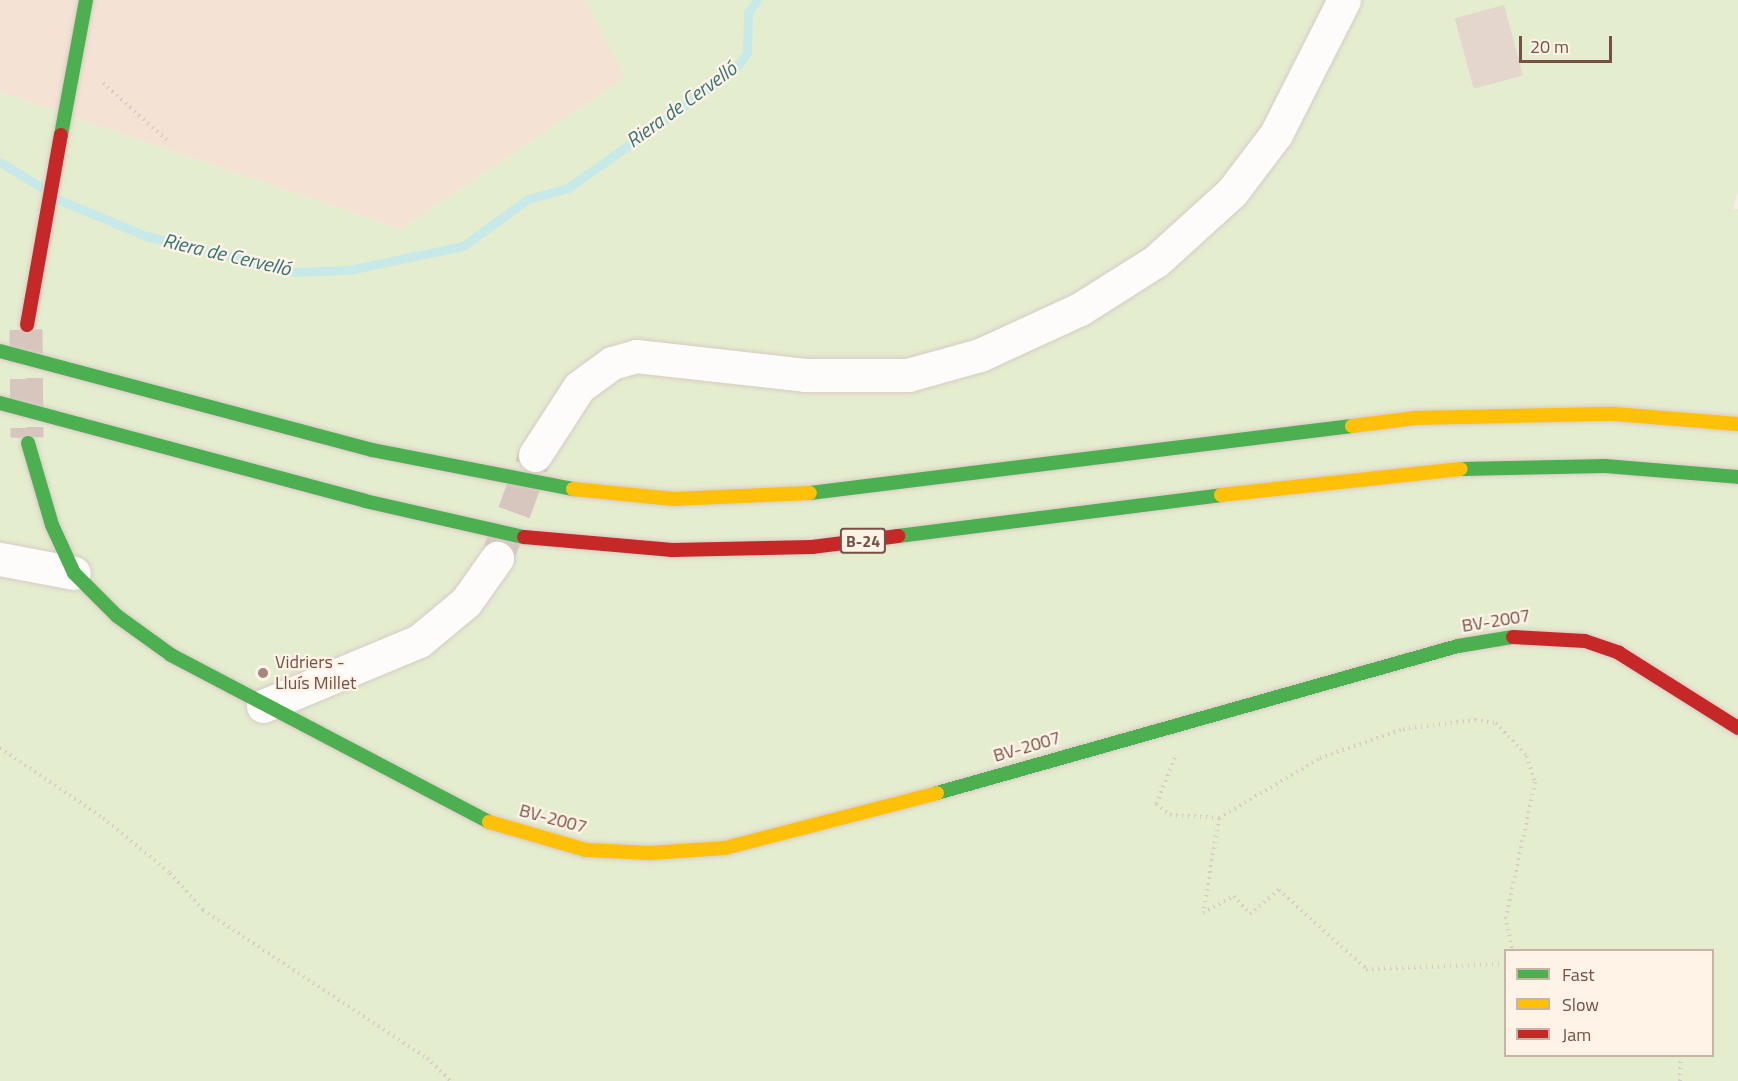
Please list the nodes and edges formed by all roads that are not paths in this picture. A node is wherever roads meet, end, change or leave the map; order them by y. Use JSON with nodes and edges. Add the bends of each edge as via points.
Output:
{"nodes":[{"id":1,"x":86,"y":0,"type":"edge"},
{"id":2,"x":1344,"y":0,"type":"edge"},
{"id":3,"x":27,"y":325,"type":"tunnel mouth"},
{"id":4,"x":0,"y":351,"type":"edge"},
{"id":5,"x":0,"y":403,"type":"edge"},
{"id":6,"x":1738,"y":424,"type":"edge"},
{"id":7,"x":28,"y":443,"type":"tunnel mouth"},
{"id":8,"x":536,"y":455,"type":"tunnel mouth"},
{"id":9,"x":1738,"y":477,"type":"edge"},
{"id":10,"x":497,"y":558,"type":"tunnel mouth"},
{"id":11,"x":0,"y":559,"type":"edge"},
{"id":12,"x":74,"y":573,"type":"junction"},
{"id":13,"x":263,"y":706,"type":"junction"},
{"id":14,"x":1738,"y":728,"type":"edge"}],
"edges":[{"from":1,"to":3,"type":"main road"},
{"from":2,"to":8,"type":"street","via":[[1281,125],[1232,192],[1156,261],[1080,309],[980,355],[908,375],[805,375],[636,356],[612,363],[579,387]]},
{"from":4,"to":6,"type":"main road","via":[[372,450],[555,487],[674,499],[794,495],[1415,418],[1614,414]]},
{"from":5,"to":9,"type":"main road","number":"B-24","via":[[365,501],[538,540],[672,550],[834,544],[1421,470],[1605,466]]},
{"from":7,"to":12,"type":"main road","number":"BV-2007","via":[[52,525]]},
{"from":10,"to":13,"type":"street","via":[[466,603],[420,641]]},
{"from":11,"to":12,"type":"street"},
{"from":12,"to":13,"type":"main road","number":"BV-2007","via":[[117,616]]},
{"from":13,"to":14,"type":"main road","number":"BV-2007","via":[[376,768],[509,830],[586,850],[650,853],[725,848],[800,832],[1458,646],[1525,635],[1585,641],[1620,653]]}]}
